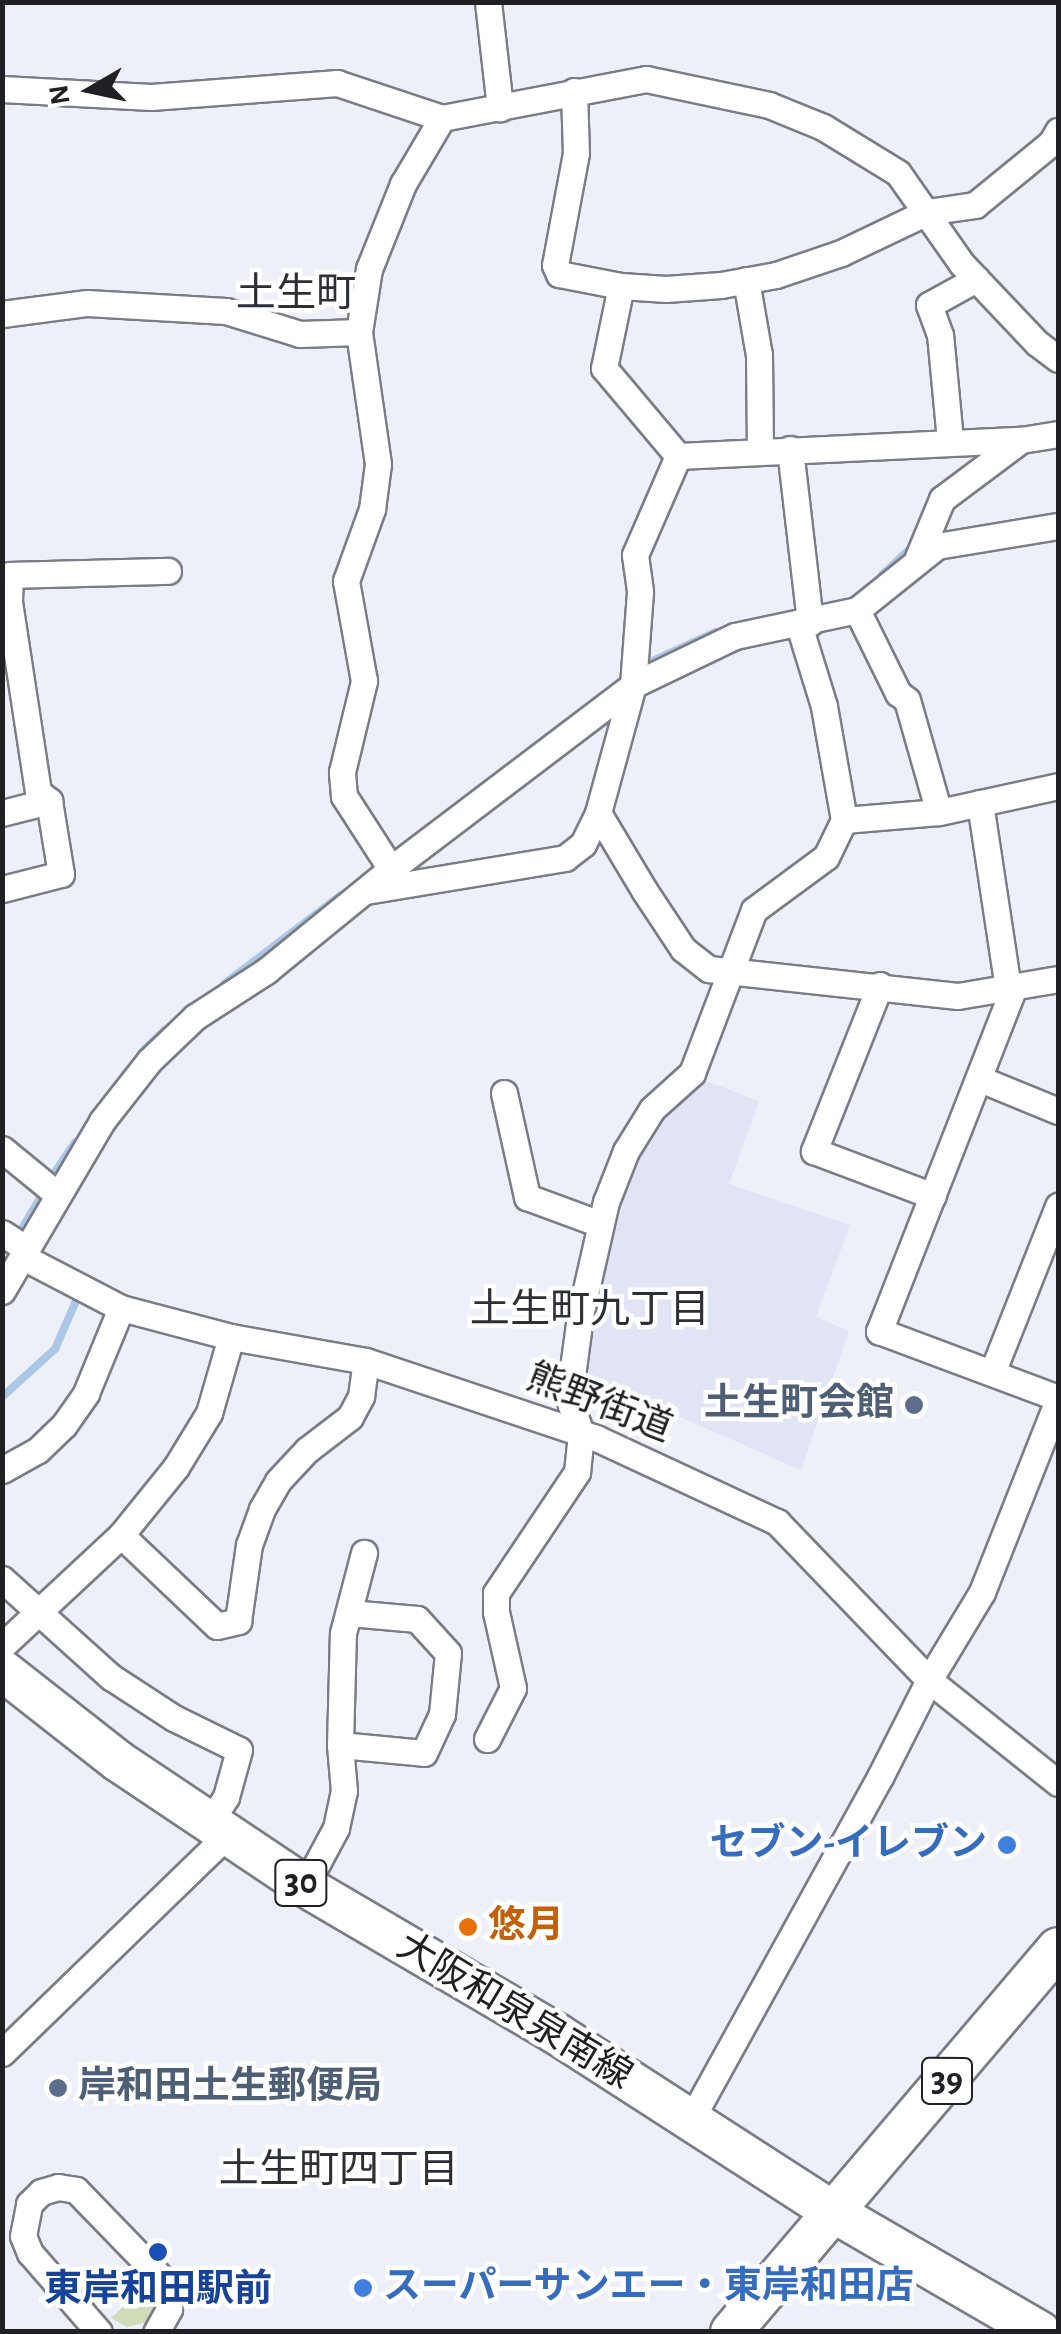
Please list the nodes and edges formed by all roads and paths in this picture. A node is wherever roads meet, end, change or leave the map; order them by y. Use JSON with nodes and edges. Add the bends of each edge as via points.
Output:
{"nodes":[{"id":1,"x":488,"y":2,"type":"edge"},
{"id":2,"x":2,"y":89,"type":"edge"},
{"id":3,"x":574,"y":91,"type":"junction"},
{"id":4,"x":500,"y":108,"type":"junction"},
{"id":5,"x":442,"y":118,"type":"junction"},
{"id":6,"x":1058,"y":131,"type":"edge"},
{"id":7,"x":927,"y":212,"type":"junction"},
{"id":8,"x":976,"y":279,"type":"junction"},
{"id":9,"x":746,"y":280,"type":"junction"},
{"id":10,"x":621,"y":286,"type":"junction"},
{"id":11,"x":2,"y":314,"type":"edge"},
{"id":12,"x":359,"y":332,"type":"junction"},
{"id":13,"x":1058,"y":359,"type":"edge"},
{"id":14,"x":1058,"y":434,"type":"edge"},
{"id":15,"x":950,"y":440,"type":"junction"},
{"id":16,"x":1020,"y":440,"type":"junction"},
{"id":17,"x":790,"y":449,"type":"junction"},
{"id":18,"x":760,"y":451,"type":"junction"},
{"id":19,"x":678,"y":456,"type":"junction"},
{"id":20,"x":1058,"y":526,"type":"edge"},
{"id":21,"x":918,"y":557,"type":"junction"},
{"id":22,"x":168,"y":571,"type":"dead end"},
{"id":23,"x":6,"y":602,"type":"edge"},
{"id":24,"x":857,"y":610,"type":"junction"},
{"id":25,"x":805,"y":624,"type":"junction"},
{"id":26,"x":11,"y":667,"type":"edge"},
{"id":27,"x":633,"y":685,"type":"junction"},
{"id":28,"x":1058,"y":786,"type":"edge"},
{"id":29,"x":49,"y":801,"type":"junction"},
{"id":30,"x":980,"y":803,"type":"junction"},
{"id":31,"x":939,"y":812,"type":"junction"},
{"id":32,"x":2,"y":813,"type":"edge"},
{"id":33,"x":598,"y":813,"type":"junction"},
{"id":34,"x":844,"y":820,"type":"junction"},
{"id":35,"x":391,"y":868,"type":"junction"},
{"id":36,"x":2,"y":889,"type":"edge"},
{"id":37,"x":366,"y":891,"type":"junction"},
{"id":38,"x":731,"y":972,"type":"junction"},
{"id":39,"x":1058,"y":978,"type":"edge"},
{"id":40,"x":880,"y":985,"type":"junction"},
{"id":41,"x":1011,"y":987,"type":"junction"},
{"id":42,"x":980,"y":1079,"type":"junction"},
{"id":43,"x":504,"y":1093,"type":"dead end"},
{"id":44,"x":1058,"y":1111,"type":"edge"},
{"id":45,"x":2,"y":1149,"type":"edge"},
{"id":46,"x":58,"y":1195,"type":"junction"},
{"id":47,"x":933,"y":1196,"type":"junction"},
{"id":48,"x":1058,"y":1206,"type":"edge"},
{"id":49,"x":600,"y":1224,"type":"junction"},
{"id":50,"x":2,"y":1233,"type":"edge"},
{"id":51,"x":25,"y":1253,"type":"junction"},
{"id":52,"x":2,"y":1291,"type":"edge"},
{"id":53,"x":120,"y":1308,"type":"junction"},
{"id":54,"x":231,"y":1338,"type":"junction"},
{"id":55,"x":366,"y":1362,"type":"junction"},
{"id":56,"x":992,"y":1373,"type":"junction"},
{"id":57,"x":1058,"y":1399,"type":"edge"},
{"id":58,"x":581,"y":1433,"type":"junction"},
{"id":59,"x":2,"y":1470,"type":"edge"},
{"id":60,"x":121,"y":1535,"type":"junction"},
{"id":61,"x":364,"y":1553,"type":"dead end"},
{"id":62,"x":2,"y":1580,"type":"edge"},
{"id":63,"x":349,"y":1613,"type":"junction"},
{"id":64,"x":36,"y":1614,"type":"junction"},
{"id":65,"x":2,"y":1646,"type":"edge"},
{"id":66,"x":2,"y":1670,"type":"edge"},
{"id":67,"x":928,"y":1680,"type":"junction"},
{"id":68,"x":487,"y":1740,"type":"dead end"},
{"id":69,"x":340,"y":1746,"type":"junction"},
{"id":70,"x":1058,"y":1784,"type":"edge"},
{"id":71,"x":218,"y":1829,"type":"junction"},
{"id":72,"x":306,"y":1886,"type":"junction"},
{"id":73,"x":1058,"y":1948,"type":"edge"},
{"id":74,"x":2,"y":2053,"type":"edge"},
{"id":75,"x":690,"y":2121,"type":"junction"},
{"id":76,"x":835,"y":2213,"type":"junction"},
{"id":77,"x":100,"y":2332,"type":"edge"},
{"id":78,"x":156,"y":2332,"type":"edge"},
{"id":79,"x":731,"y":2332,"type":"edge"},
{"id":80,"x":1040,"y":2332,"type":"edge"}],
"edges":[{"from":1,"to":4,"type":"street"},
{"from":2,"to":5,"type":"street","via":[[151,97],[337,83]]},
{"from":3,"to":4,"type":"street"},
{"from":3,"to":7,"type":"street","via":[[646,79],[769,105],[822,127],[898,173]]},
{"from":3,"to":10,"type":"street","via":[[576,153],[555,266],[559,274]]},
{"from":4,"to":5,"type":"street"},
{"from":5,"to":12,"type":"street","via":[[403,184],[370,270]]},
{"from":6,"to":7,"type":"street","via":[[975,205]]},
{"from":7,"to":8,"type":"street"},
{"from":7,"to":9,"type":"street","via":[[841,253]]},
{"from":8,"to":13,"type":"street"},
{"from":8,"to":15,"type":"street","via":[[929,304],[940,335]]},
{"from":9,"to":10,"type":"street","via":[[666,289]]},
{"from":9,"to":18,"type":"street","via":[[759,356]]},
{"from":10,"to":19,"type":"street","via":[[604,368]]},
{"from":11,"to":12,"type":"street","via":[[87,302],[226,310],[300,334]]},
{"from":12,"to":35,"type":"street","via":[[378,464],[372,509],[346,581],[364,681],[342,772],[344,796]]},
{"from":14,"to":16,"type":"street"},
{"from":15,"to":16,"type":"street"},
{"from":15,"to":17,"type":"street"},
{"from":16,"to":21,"type":"street","via":[[942,498]]},
{"from":17,"to":18,"type":"street"},
{"from":17,"to":25,"type":"street"},
{"from":18,"to":19,"type":"street"},
{"from":19,"to":27,"type":"street","via":[[635,556],[640,592]]},
{"from":20,"to":21,"type":"street","via":[[937,546]]},
{"from":21,"to":24,"type":"street"},
{"from":22,"to":23,"type":"street","via":[[10,576]]},
{"from":23,"to":26,"type":"street"},
{"from":24,"to":25,"type":"street"},
{"from":24,"to":31,"type":"street","via":[[906,700]]},
{"from":25,"to":27,"type":"street","via":[[735,636]]},
{"from":25,"to":34,"type":"street"},
{"from":26,"to":29,"type":"street","via":[[38,792]]},
{"from":27,"to":33,"type":"street"},
{"from":27,"to":35,"type":"street"},
{"from":28,"to":30,"type":"street"},
{"from":29,"to":32,"type":"street"},
{"from":29,"to":36,"type":"street","via":[[61,874]]},
{"from":30,"to":31,"type":"street"},
{"from":30,"to":41,"type":"street"},
{"from":31,"to":34,"type":"street"},
{"from":33,"to":37,"type":"street","via":[[583,844],[565,858]]},
{"from":33,"to":38,"type":"street","via":[[684,949],[709,969]]},
{"from":34,"to":38,"type":"street","via":[[826,857],[754,910]]},
{"from":35,"to":37,"type":"street"},
{"from":37,"to":46,"type":"street","via":[[266,971],[195,1017],[149,1062],[102,1121]]},
{"from":38,"to":40,"type":"street"},
{"from":38,"to":49,"type":"street","via":[[692,1073],[652,1108],[626,1150]]},
{"from":39,"to":41,"type":"street"},
{"from":40,"to":41,"type":"street","via":[[958,996]]},
{"from":40,"to":47,"type":"street","via":[[814,1151]]},
{"from":41,"to":42,"type":"street"},
{"from":42,"to":44,"type":"street"},
{"from":42,"to":47,"type":"street"},
{"from":43,"to":49,"type":"street","via":[[528,1197]]},
{"from":45,"to":46,"type":"street"},
{"from":46,"to":51,"type":"street"},
{"from":47,"to":56,"type":"street","via":[[879,1331]]},
{"from":48,"to":56,"type":"street"},
{"from":49,"to":58,"type":"street","via":[[571,1383]]},
{"from":50,"to":51,"type":"street","name":"熊野街道"},
{"from":51,"to":52,"type":"street"},
{"from":51,"to":53,"type":"street","name":"熊野街道"},
{"from":53,"to":54,"type":"street","name":"熊野街道"},
{"from":53,"to":59,"type":"street","via":[[86,1393],[64,1425]]},
{"from":54,"to":55,"type":"street","name":"熊野街道"},
{"from":54,"to":60,"type":"street","via":[[209,1413]]},
{"from":55,"to":58,"type":"street","name":"熊野街道"},
{"from":55,"to":60,"type":"street","via":[[362,1396],[350,1417],[307,1450],[262,1509],[249,1544],[238,1621],[218,1626]]},
{"from":56,"to":57,"type":"street"},
{"from":57,"to":67,"type":"street","via":[[982,1592]]},
{"from":58,"to":67,"type":"street","name":"熊野街道","via":[[777,1522]]},
{"from":58,"to":68,"type":"street","via":[[577,1472],[496,1593],[512,1688]]},
{"from":60,"to":64,"type":"street"},
{"from":61,"to":63,"type":"street"},
{"from":62,"to":64,"type":"street"},
{"from":63,"to":69,"type":"street"},
{"from":63,"to":69,"type":"street","via":[[417,1619],[448,1653],[442,1714],[424,1753]]},
{"from":64,"to":65,"type":"street"},
{"from":64,"to":71,"type":"street","via":[[111,1677],[239,1750]]},
{"from":66,"to":71,"type":"main road","name":"大阪和泉泉南線","number":"30","via":[[118,1762]]},
{"from":67,"to":70,"type":"street","name":"熊野街道"},
{"from":67,"to":75,"type":"street"},
{"from":69,"to":72,"type":"street","via":[[344,1791],[336,1828]]},
{"from":71,"to":72,"type":"main road","name":"大阪和泉泉南線","number":"30"},
{"from":71,"to":74,"type":"street"},
{"from":72,"to":75,"type":"main road","name":"大阪和泉泉南線","number":"30"},
{"from":73,"to":76,"type":"main road","number":"39"},
{"from":75,"to":76,"type":"main road","name":"大阪和泉泉南線","number":"30"},
{"from":76,"to":79,"type":"main road","number":"39"},
{"from":76,"to":80,"type":"main road","name":"大阪和泉泉南線","number":"30"},
{"from":77,"to":78,"type":"street","via":[[30,2253],[22,2220],[41,2192],[76,2190],[166,2283],[168,2309]]}]}
